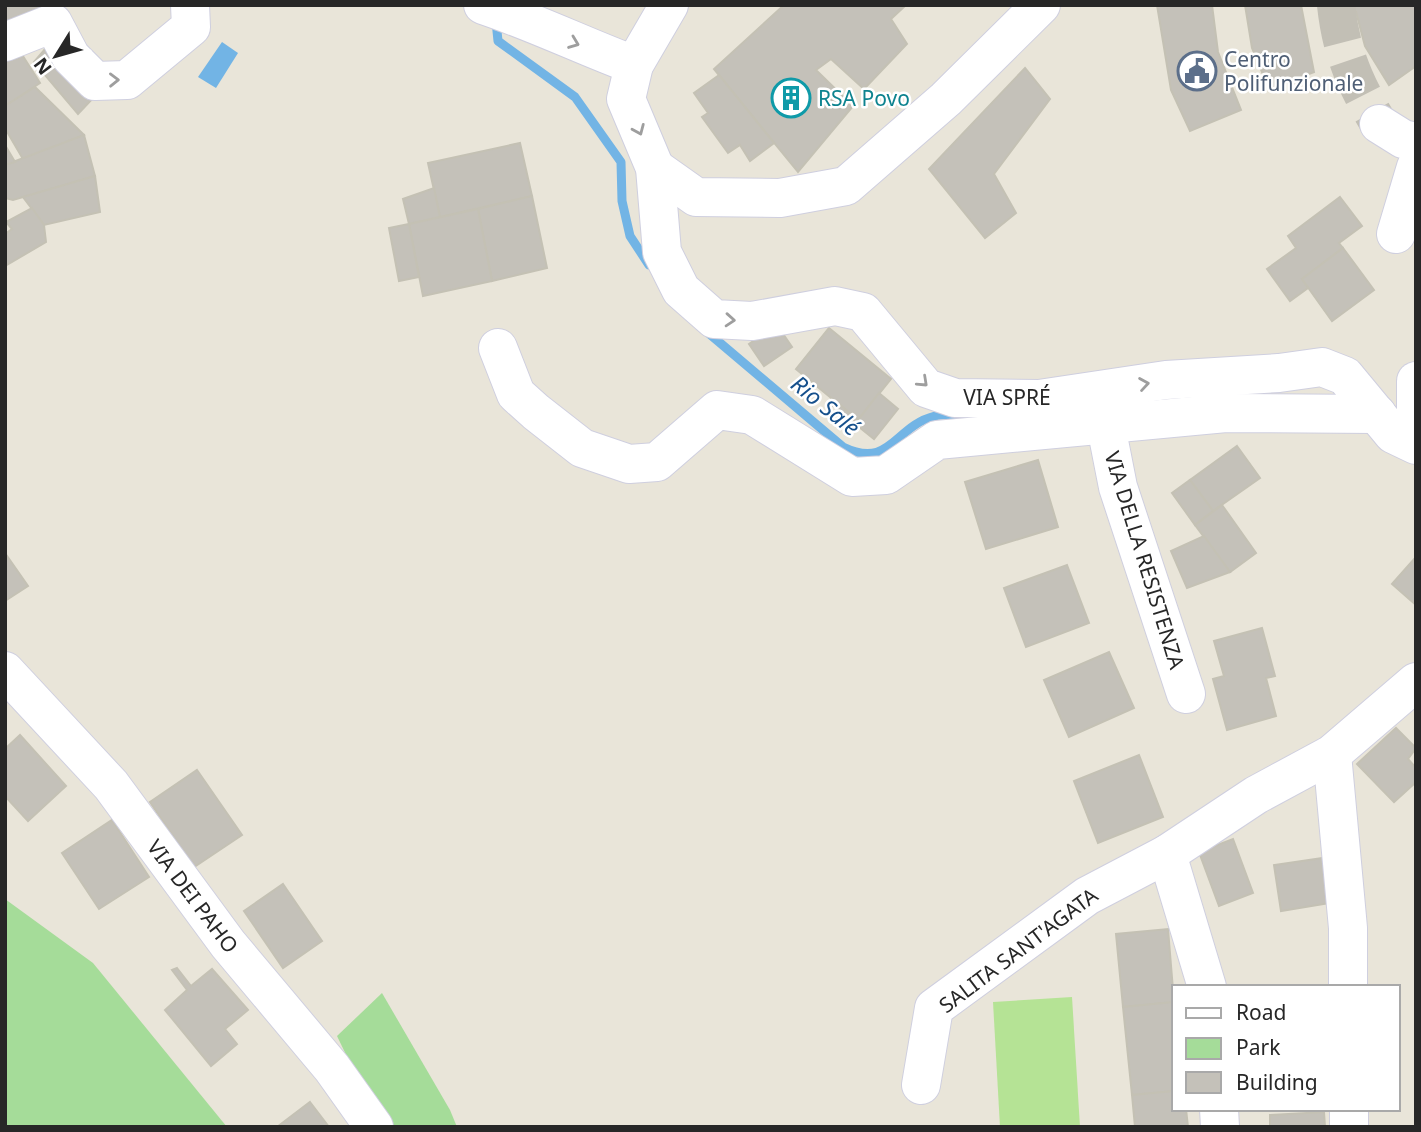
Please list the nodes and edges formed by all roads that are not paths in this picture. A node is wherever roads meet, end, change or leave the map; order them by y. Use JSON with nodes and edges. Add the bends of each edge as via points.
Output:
{"nodes":[{"id":1,"x":190,"y":5,"type":"edge"},
{"id":2,"x":668,"y":5,"type":"edge"},
{"id":3,"x":1041,"y":5,"type":"edge"},
{"id":4,"x":500,"y":10,"type":"edge"},
{"id":5,"x":5,"y":42,"type":"edge"},
{"id":6,"x":634,"y":65,"type":"junction"},
{"id":7,"x":1379,"y":124,"type":"tunnel mouth"},
{"id":8,"x":1416,"y":142,"type":"edge"},
{"id":9,"x":1416,"y":167,"type":"edge"},
{"id":10,"x":655,"y":168,"type":"junction"},
{"id":11,"x":1396,"y":234,"type":"dead end"},
{"id":12,"x":498,"y":348,"type":"dead end"},
{"id":13,"x":1416,"y":381,"type":"edge"},
{"id":14,"x":1377,"y":414,"type":"junction"},
{"id":15,"x":1416,"y":424,"type":"edge"},
{"id":16,"x":1106,"y":426,"type":"junction"},
{"id":17,"x":1416,"y":445,"type":"edge"},
{"id":18,"x":5,"y":671,"type":"edge"},
{"id":19,"x":1416,"y":682,"type":"edge"},
{"id":20,"x":1186,"y":694,"type":"dead end"},
{"id":21,"x":1332,"y":754,"type":"junction"},
{"id":22,"x":1167,"y":854,"type":"junction"},
{"id":23,"x":1206,"y":985,"type":"edge"},
{"id":24,"x":1348,"y":985,"type":"edge"},
{"id":25,"x":921,"y":1085,"type":"dead end"},
{"id":26,"x":374,"y":1127,"type":"edge"}],
"edges":[{"from":5,"to":1,"type":"street","one_way":true,"via":[[53,23],[71,57],[95,80],[127,80],[191,27]]},
{"from":2,"to":6,"type":"street","name":"VIA SPRÉ"},
{"from":3,"to":10,"type":"street","via":[[946,99],[846,186],[780,198],[696,197]]},
{"from":4,"to":6,"type":"street","one_way":true},
{"from":6,"to":10,"type":"street","name":"VIA SPRÉ","one_way":true,"via":[[626,99]]},
{"from":7,"to":8,"type":"street"},
{"from":9,"to":11,"type":"street"},
{"from":10,"to":14,"type":"street","name":"VIA SPRÉ","one_way":true,"via":[[662,252],[681,289],[714,319],[752,321],[835,306],[863,312],[926,388],[956,398],[1039,399],[1166,380],[1322,367],[1360,390]]},
{"from":12,"to":16,"type":"street","name":"VIA DELLA RESISTENZA","via":[[516,394],[536,412],[582,448],[629,464],[657,462],[717,410],[752,415],[852,477],[886,475],[937,440]]},
{"from":13,"to":15,"type":"street"},
{"from":14,"to":16,"type":"street","name":"VIA DELLA RESISTENZA","via":[[1226,413]]},
{"from":14,"to":17,"type":"street","name":"VIA SPRÉ","via":[[1393,434]]},
{"from":16,"to":20,"type":"street","name":"VIA DELLA RESISTENZA","via":[[1118,487]]},
{"from":18,"to":26,"type":"street","name":"VIA DEI PAHO","via":[[111,785],[186,890]]},
{"from":19,"to":21,"type":"street","name":"SALITA SANT'AGATA"},
{"from":21,"to":22,"type":"street","name":"SALITA SANT'AGATA","via":[[1256,795]]},
{"from":21,"to":24,"type":"street","via":[[1348,928]]},
{"from":22,"to":23,"type":"street"},
{"from":22,"to":25,"type":"street","name":"SALITA SANT'AGATA","via":[[1087,896],[934,1008]]}]}
